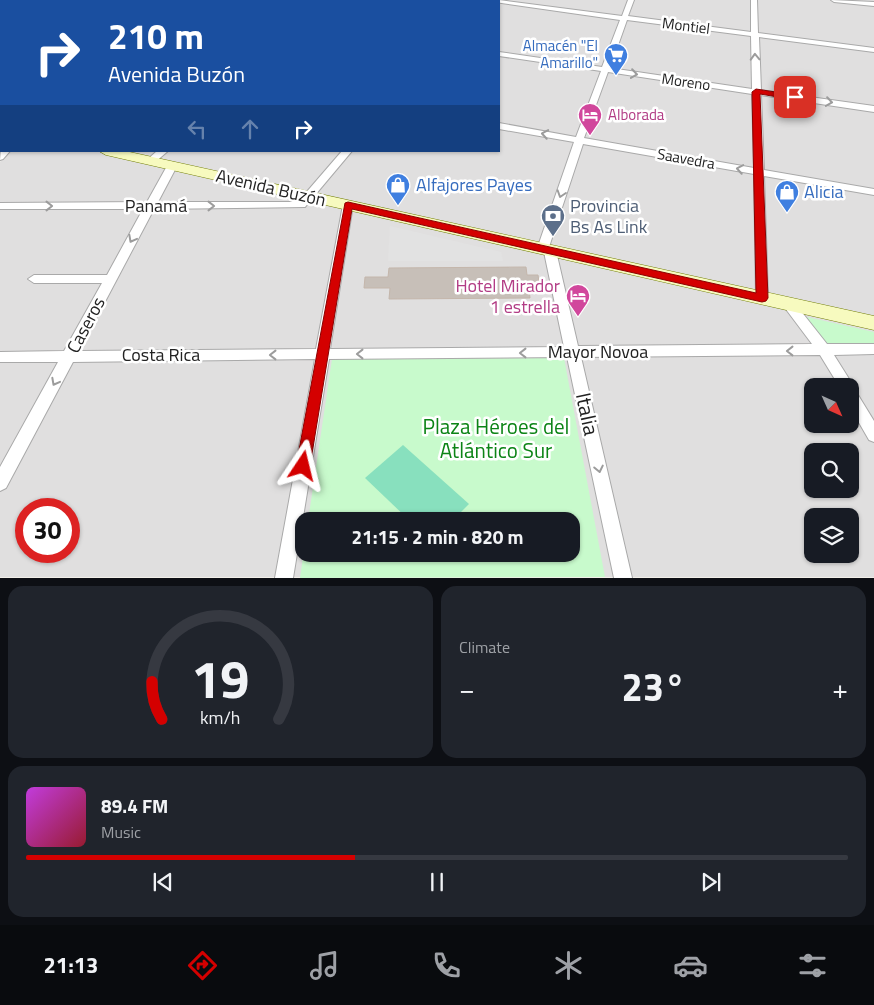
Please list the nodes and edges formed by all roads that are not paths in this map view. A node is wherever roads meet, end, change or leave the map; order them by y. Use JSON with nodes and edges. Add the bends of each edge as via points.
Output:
{"nodes":[{"id":1,"x":555,"y":0,"type":"edge"},
{"id":2,"x":630,"y":0,"type":"edge"},
{"id":3,"x":754,"y":0,"type":"edge"},
{"id":4,"x":834,"y":0,"type":"edge"},
{"id":5,"x":500,"y":2,"type":"edge"},
{"id":6,"x":874,"y":4,"type":"edge"},
{"id":7,"x":550,"y":8,"type":"junction"},
{"id":8,"x":624,"y":18,"type":"junction"},
{"id":9,"x":754,"y":34,"type":"junction"},
{"id":10,"x":874,"y":50,"type":"edge"},
{"id":11,"x":500,"y":54,"type":"edge"},
{"id":12,"x":605,"y":70,"type":"junction"},
{"id":13,"x":756,"y":92,"type":"junction"},
{"id":14,"x":874,"y":109,"type":"edge"},
{"id":15,"x":500,"y":126,"type":"edge"},
{"id":16,"x":579,"y":140,"type":"junction"},
{"id":17,"x":110,"y":152,"type":"edge"},
{"id":18,"x":162,"y":152,"type":"edge"},
{"id":19,"x":346,"y":152,"type":"edge"},
{"id":20,"x":151,"y":161,"type":"junction"},
{"id":21,"x":172,"y":166,"type":"junction"},
{"id":22,"x":758,"y":172,"type":"junction"},
{"id":23,"x":874,"y":192,"type":"edge"},
{"id":24,"x":308,"y":196,"type":"junction"},
{"id":25,"x":348,"y":205,"type":"junction"},
{"id":26,"x":0,"y":206,"type":"edge"},
{"id":27,"x":150,"y":206,"type":"junction"},
{"id":28,"x":546,"y":250,"type":"junction"},
{"id":29,"x":34,"y":279,"type":"dead end"},
{"id":30,"x":111,"y":279,"type":"junction"},
{"id":31,"x":762,"y":298,"type":"junction"},
{"id":32,"x":788,"y":304,"type":"junction"},
{"id":33,"x":874,"y":323,"type":"edge"},
{"id":34,"x":874,"y":349,"type":"edge"},
{"id":35,"x":825,"y":350,"type":"junction"},
{"id":36,"x":574,"y":352,"type":"junction"},
{"id":37,"x":322,"y":354,"type":"junction"},
{"id":38,"x":69,"y":356,"type":"junction"},
{"id":39,"x":0,"y":357,"type":"edge"},
{"id":40,"x":841,"y":378,"type":"edge"},
{"id":41,"x":859,"y":409,"type":"edge"},
{"id":42,"x":874,"y":435,"type":"edge"},
{"id":43,"x":0,"y":484,"type":"edge"},
{"id":44,"x":284,"y":578,"type":"edge"},
{"id":45,"x":623,"y":578,"type":"edge"}],
"edges":[{"from":1,"to":7,"type":"street"},
{"from":2,"to":8,"type":"street"},
{"from":3,"to":9,"type":"street"},
{"from":4,"to":6,"type":"street"},
{"from":5,"to":7,"type":"street","name":"Montiel"},
{"from":7,"to":8,"type":"street","name":"Montiel"},
{"from":8,"to":9,"type":"street","name":"Montiel"},
{"from":8,"to":12,"type":"street"},
{"from":9,"to":10,"type":"street","name":"Montiel"},
{"from":13,"to":9,"type":"street","one_way":true},
{"from":11,"to":12,"type":"street","name":"Moreno"},
{"from":12,"to":13,"type":"street","name":"Moreno","one_way":true},
{"from":12,"to":16,"type":"street"},
{"from":13,"to":14,"type":"street","name":"Moreno","one_way":true},
{"from":13,"to":22,"type":"street"},
{"from":16,"to":15,"type":"street","name":"Saavedra","one_way":true},
{"from":22,"to":16,"type":"street","name":"Saavedra","one_way":true},
{"from":16,"to":28,"type":"street","one_way":true},
{"from":17,"to":20,"type":"main road","name":"Avenida Buzón"},
{"from":18,"to":20,"type":"street"},
{"from":19,"to":24,"type":"street"},
{"from":20,"to":21,"type":"main road","name":"Avenida Buzón"},
{"from":21,"to":24,"type":"main road","name":"Avenida Buzón"},
{"from":21,"to":27,"type":"street","name":"Caseros"},
{"from":22,"to":23,"type":"street","name":"Saavedra"},
{"from":22,"to":31,"type":"street"},
{"from":24,"to":25,"type":"main road","name":"Avenida Buzón"},
{"from":27,"to":24,"type":"street","name":"Panamá","one_way":true,"via":[[301,205]]},
{"from":25,"to":28,"type":"main road","name":"Avenida Buzón"},
{"from":25,"to":37,"type":"street"},
{"from":26,"to":27,"type":"street","name":"Panamá","one_way":true},
{"from":27,"to":30,"type":"street","name":"Caseros","one_way":true},
{"from":28,"to":31,"type":"main road","name":"Avenida Buzón"},
{"from":28,"to":36,"type":"street","name":"Italia"},
{"from":29,"to":30,"type":"street"},
{"from":30,"to":38,"type":"street","name":"Caseros"},
{"from":31,"to":32,"type":"main road","name":"Avenida Buzón"},
{"from":32,"to":33,"type":"main road","name":"Avenida Buzón"},
{"from":32,"to":35,"type":"street"},
{"from":34,"to":35,"type":"street","name":"Mayor Novoa"},
{"from":35,"to":36,"type":"street","name":"Mayor Novoa","one_way":true},
{"from":35,"to":40,"type":"street"},
{"from":36,"to":37,"type":"street","name":"Mayor Novoa","one_way":true},
{"from":36,"to":45,"type":"street","name":"Italia","one_way":true},
{"from":37,"to":38,"type":"street","name":"Costa Rica","one_way":true},
{"from":37,"to":44,"type":"street"},
{"from":38,"to":39,"type":"street","name":"Costa Rica"},
{"from":38,"to":43,"type":"street","name":"Caseros","one_way":true},
{"from":41,"to":42,"type":"street"}]}
